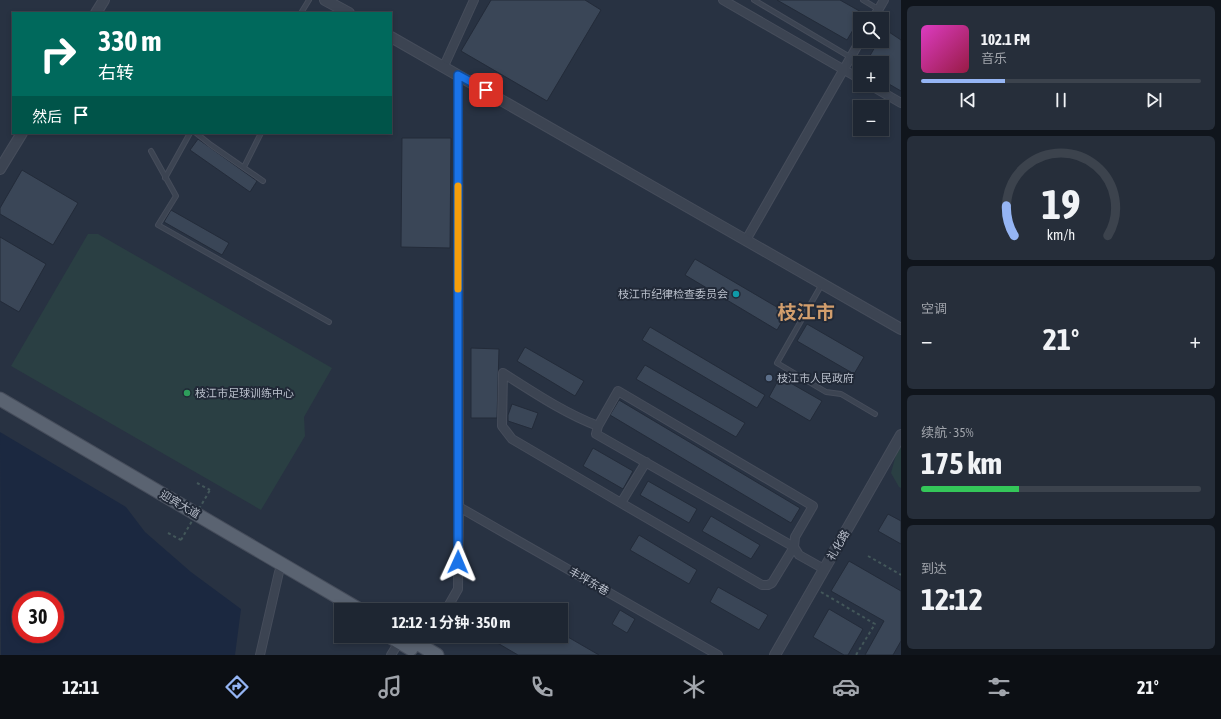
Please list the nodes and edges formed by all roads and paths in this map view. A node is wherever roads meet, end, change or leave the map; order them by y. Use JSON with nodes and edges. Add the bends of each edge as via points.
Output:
{"nodes":[{"id":1,"x":104,"y":0,"type":"edge"},
{"id":2,"x":309,"y":0,"type":"edge"},
{"id":3,"x":326,"y":0,"type":"edge"},
{"id":4,"x":474,"y":0,"type":"edge"},
{"id":5,"x":723,"y":0,"type":"edge"},
{"id":6,"x":754,"y":0,"type":"edge"},
{"id":7,"x":862,"y":0,"type":"edge"},
{"id":8,"x":884,"y":0,"type":"edge"},
{"id":9,"x":879,"y":10,"type":"joint"},
{"id":10,"x":97,"y":12,"type":"edge"},
{"id":11,"x":302,"y":12,"type":"edge"},
{"id":12,"x":347,"y":12,"type":"edge"},
{"id":13,"x":392,"y":38,"type":"edge"},
{"id":14,"x":856,"y":48,"type":"edge"},
{"id":15,"x":850,"y":57,"type":"junction"},
{"id":16,"x":444,"y":66,"type":"junction"},
{"id":17,"x":843,"y":70,"type":"junction"},
{"id":18,"x":458,"y":75,"type":"junction"},
{"id":19,"x":853,"y":75,"type":"edge"},
{"id":20,"x":882,"y":92,"type":"edge"},
{"id":21,"x":901,"y":103,"type":"edge"},
{"id":22,"x":21,"y":134,"type":"edge"},
{"id":23,"x":189,"y":134,"type":"edge"},
{"id":24,"x":197,"y":134,"type":"edge"},
{"id":25,"x":260,"y":134,"type":"edge"},
{"id":26,"x":151,"y":151,"type":"dead end"},
{"id":27,"x":244,"y":167,"type":"junction"},
{"id":28,"x":0,"y":169,"type":"edge"},
{"id":29,"x":166,"y":178,"type":"junction"},
{"id":30,"x":263,"y":181,"type":"dead end"},
{"id":31,"x":746,"y":240,"type":"junction"},
{"id":32,"x":822,"y":283,"type":"junction"},
{"id":33,"x":329,"y":322,"type":"dead end"},
{"id":34,"x":901,"y":329,"type":"edge"},
{"id":35,"x":0,"y":399,"type":"edge"},
{"id":36,"x":0,"y":408,"type":"edge"},
{"id":37,"x":875,"y":414,"type":"dead end"},
{"id":38,"x":598,"y":426,"type":"junction"},
{"id":39,"x":901,"y":434,"type":"edge"},
{"id":40,"x":646,"y":462,"type":"junction"},
{"id":41,"x":197,"y":483,"type":"dead end"},
{"id":42,"x":621,"y":503,"type":"junction"},
{"id":43,"x":459,"y":507,"type":"junction"},
{"id":44,"x":168,"y":533,"type":"dead end"},
{"id":45,"x":794,"y":547,"type":"junction"},
{"id":46,"x":868,"y":556,"type":"dead end"},
{"id":47,"x":824,"y":569,"type":"junction"},
{"id":48,"x":279,"y":572,"type":"junction"},
{"id":49,"x":901,"y":575,"type":"edge"},
{"id":50,"x":814,"y":588,"type":"junction"},
{"id":51,"x":348,"y":603,"type":"edge"},
{"id":52,"x":450,"y":603,"type":"edge"},
{"id":53,"x":334,"y":604,"type":"edge"},
{"id":54,"x":395,"y":643,"type":"edge"},
{"id":55,"x":407,"y":643,"type":"edge"},
{"id":56,"x":423,"y":651,"type":"edge"},
{"id":57,"x":260,"y":655,"type":"edge"},
{"id":58,"x":391,"y":655,"type":"edge"},
{"id":59,"x":437,"y":655,"type":"edge"},
{"id":60,"x":718,"y":655,"type":"edge"},
{"id":61,"x":775,"y":655,"type":"edge"},
{"id":62,"x":856,"y":655,"type":"edge"}],
"edges":[{"from":1,"to":10,"type":"street"},
{"from":2,"to":11,"type":"lane"},
{"from":3,"to":12,"type":"street"},
{"from":4,"to":16,"type":"street"},
{"from":5,"to":17,"type":"street"},
{"from":6,"to":15,"type":"lane"},
{"from":7,"to":9,"type":"lane"},
{"from":8,"to":9,"type":"street"},
{"from":13,"to":16,"type":"street"},
{"from":14,"to":15,"type":"street"},
{"from":15,"to":17,"type":"street"},
{"from":16,"to":18,"type":"street"},
{"from":17,"to":19,"type":"street"},
{"from":17,"to":31,"type":"street"},
{"from":18,"to":31,"type":"street"},
{"from":18,"to":43,"type":"street"},
{"from":20,"to":21,"type":"street"},
{"from":22,"to":28,"type":"street"},
{"from":23,"to":29,"type":"lane"},
{"from":24,"to":27,"type":"lane"},
{"from":25,"to":27,"type":"lane"},
{"from":26,"to":29,"type":"lane"},
{"from":27,"to":30,"type":"lane"},
{"from":29,"to":33,"type":"lane","via":[[176,196],[158,225]]},
{"from":31,"to":32,"type":"street"},
{"from":32,"to":34,"type":"street"},
{"from":32,"to":37,"type":"lane","via":[[777,363],[826,392],[841,394]]},
{"from":35,"to":51,"type":"main road","name":"迎宾大道"},
{"from":36,"to":48,"type":"main road","name":"迎宾大道"},
{"from":38,"to":40,"type":"street","via":[[596,434]]},
{"from":38,"to":42,"type":"street","via":[[560,408],[503,373],[502,426],[512,439]]},
{"from":38,"to":45,"type":"street","via":[[618,391],[813,506],[795,537]]},
{"from":39,"to":47,"type":"street","name":"礼化路"},
{"from":40,"to":42,"type":"street"},
{"from":40,"to":45,"type":"street"},
{"from":41,"to":44,"type":"path","bridge":true,"via":[[210,490],[181,540]]},
{"from":42,"to":45,"type":"street","via":[[768,586]]},
{"from":43,"to":52,"type":"street","via":[[458,589]]},
{"from":43,"to":60,"type":"street","name":"丰坪东巷"},
{"from":45,"to":47,"type":"street","via":[[800,555]]},
{"from":46,"to":49,"type":"path"},
{"from":47,"to":50,"type":"street","name":"礼化路"},
{"from":48,"to":53,"type":"main road","name":"迎宾大道"},
{"from":48,"to":57,"type":"street"},
{"from":50,"to":61,"type":"street","name":"礼化路"},
{"from":50,"to":62,"type":"path","via":[[875,624]]},
{"from":54,"to":58,"type":"street"},
{"from":55,"to":56,"type":"main road"},
{"from":56,"to":59,"type":"main road"}]}
